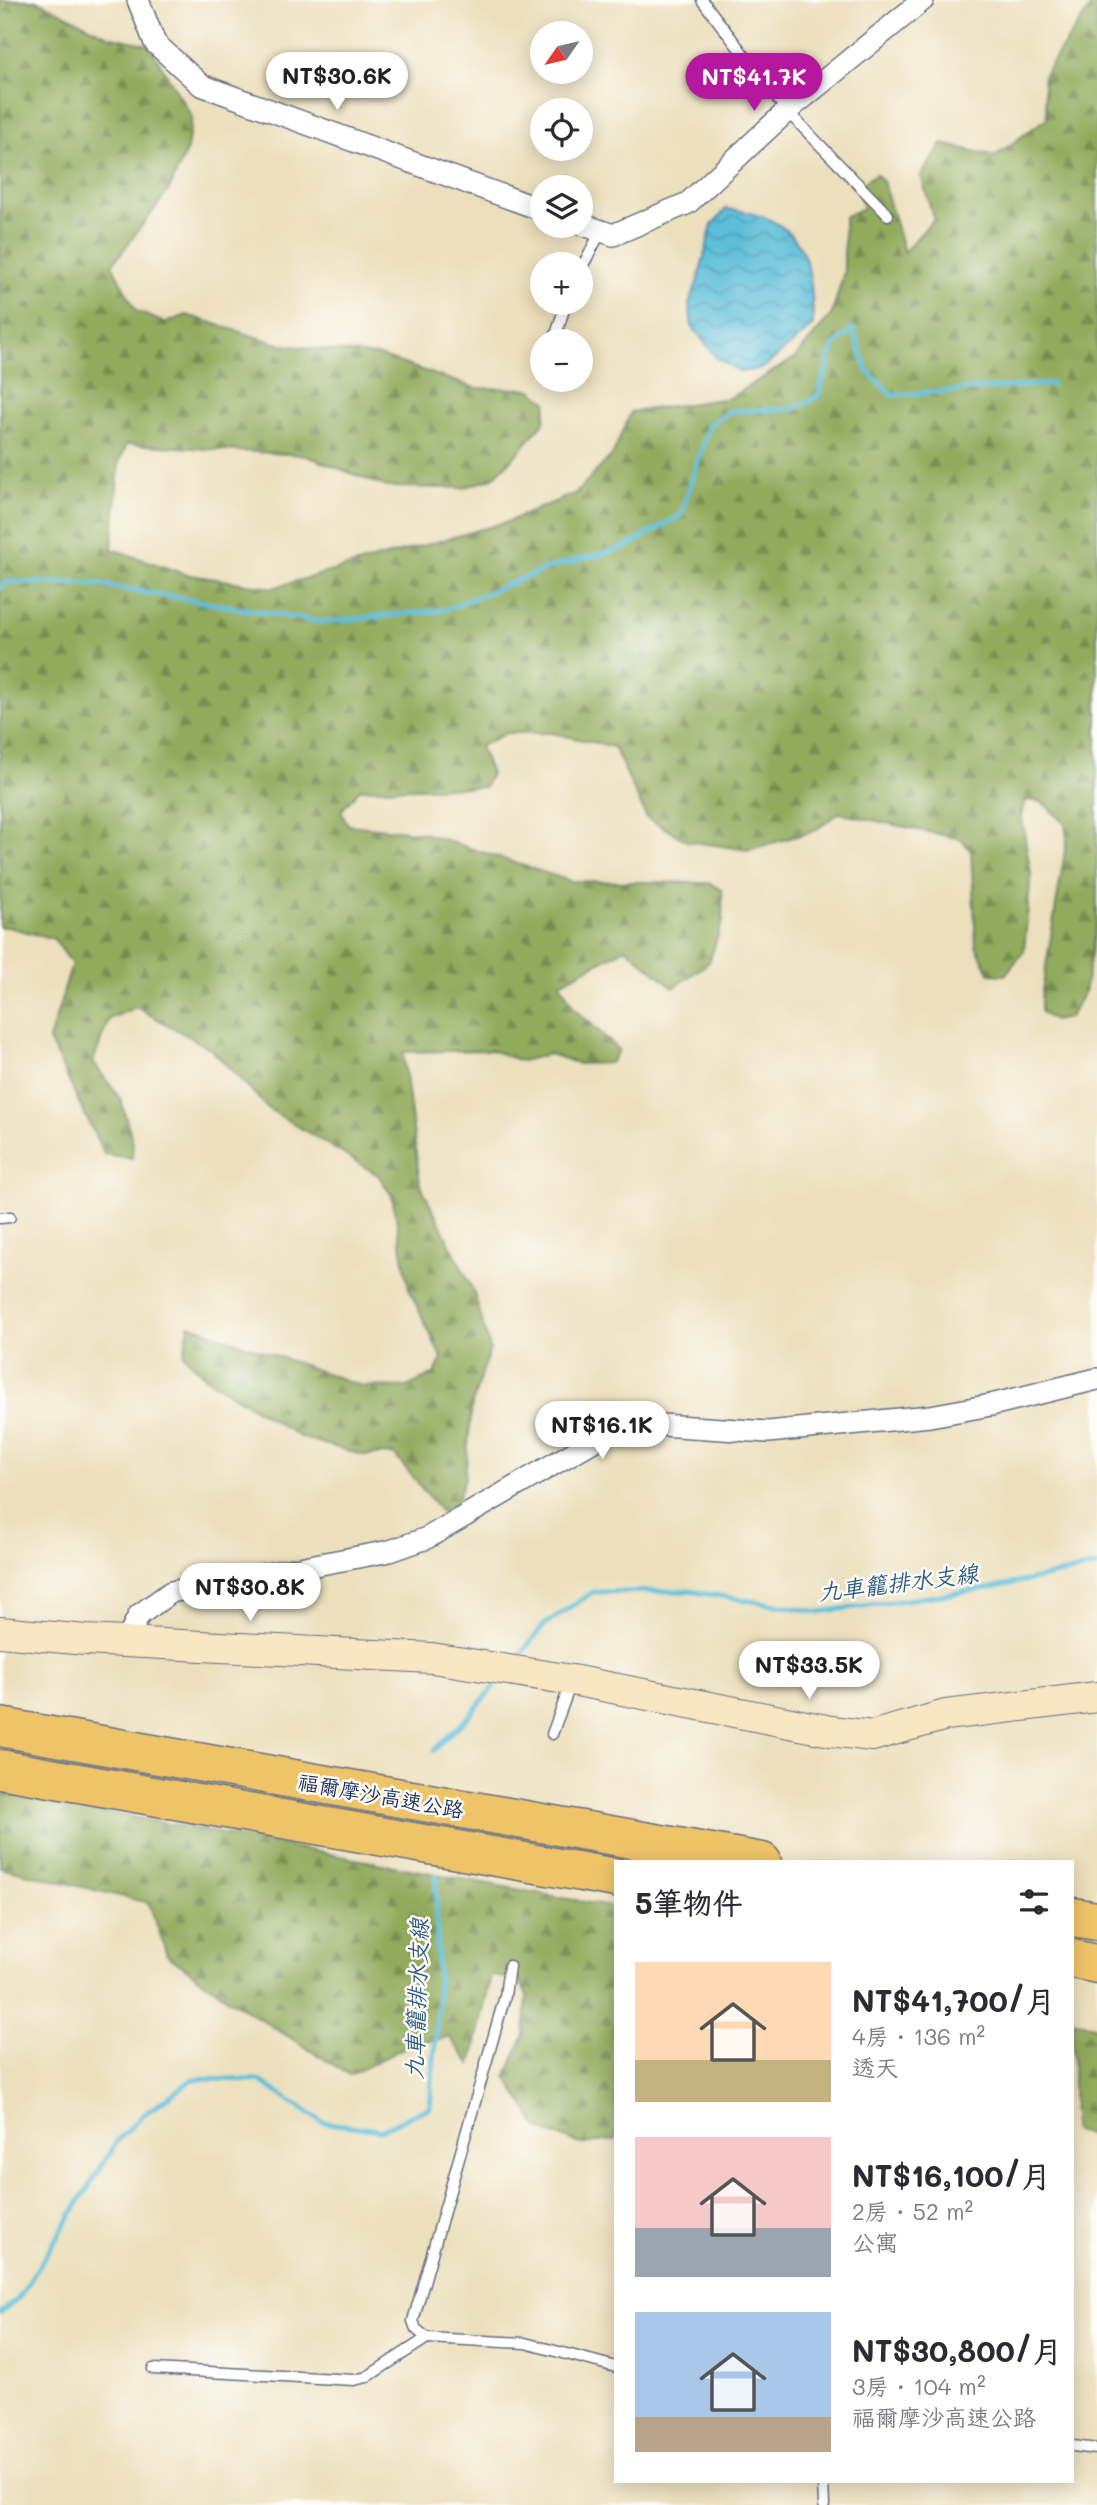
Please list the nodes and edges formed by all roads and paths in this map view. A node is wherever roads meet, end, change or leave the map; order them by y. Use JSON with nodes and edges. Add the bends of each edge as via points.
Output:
{"nodes":[{"id":1,"x":138,"y":0,"type":"edge"},
{"id":2,"x":702,"y":0,"type":"edge"},
{"id":3,"x":923,"y":0,"type":"edge"},
{"id":4,"x":787,"y":111,"type":"junction"},
{"id":5,"x":530,"y":205,"type":"edge"},
{"id":6,"x":888,"y":215,"type":"dead end"},
{"id":7,"x":593,"y":228,"type":"edge"},
{"id":8,"x":1097,"y":1379,"type":"edge"},
{"id":9,"x":0,"y":1632,"type":"edge"},
{"id":10,"x":126,"y":1642,"type":"junction"},
{"id":11,"x":572,"y":1680,"type":"junction"},
{"id":12,"x":1097,"y":1697,"type":"edge"},
{"id":13,"x":0,"y":1727,"type":"edge"},
{"id":14,"x":552,"y":1734,"type":"dead end"},
{"id":15,"x":0,"y":1769,"type":"edge"},
{"id":16,"x":751,"y":1860,"type":"edge"},
{"id":17,"x":614,"y":1878,"type":"edge"},
{"id":18,"x":1074,"y":1917,"type":"edge"},
{"id":19,"x":1097,"y":1921,"type":"edge"},
{"id":20,"x":1074,"y":1959,"type":"edge"},
{"id":21,"x":1097,"y":1964,"type":"edge"},
{"id":22,"x":509,"y":1966,"type":"dead end"},
{"id":23,"x":427,"y":2338,"type":"junction"},
{"id":24,"x":614,"y":2366,"type":"edge"},
{"id":25,"x":153,"y":2369,"type":"dead end"},
{"id":26,"x":1074,"y":2446,"type":"edge"},
{"id":27,"x":1097,"y":2449,"type":"edge"},
{"id":28,"x":823,"y":2483,"type":"edge"},
{"id":29,"x":824,"y":2505,"type":"edge"}],
"edges":[{"from":1,"to":5,"type":"street","via":[[155,43],[201,85]]},
{"from":2,"to":4,"type":"lane"},
{"from":3,"to":4,"type":"street"},
{"from":4,"to":6,"type":"lane"},
{"from":4,"to":7,"type":"street","via":[[688,204],[613,235]]},
{"from":8,"to":10,"type":"street","via":[[930,1416],[768,1432],[661,1425],[614,1429],[428,1538],[390,1551],[171,1592],[139,1615]]},
{"from":9,"to":10,"type":"street"},
{"from":10,"to":11,"type":"street","via":[[432,1658]]},
{"from":11,"to":12,"type":"street","via":[[872,1736],[946,1715]]},
{"from":11,"to":14,"type":"lane"},
{"from":13,"to":16,"type":"highway","name":"福爾摩沙高速公路"},
{"from":15,"to":17,"type":"highway","name":"福爾摩沙高速公路"},
{"from":18,"to":19,"type":"highway"},
{"from":20,"to":21,"type":"highway"},
{"from":22,"to":23,"type":"lane","via":[[505,1996],[413,2320]]},
{"from":23,"to":24,"type":"lane","via":[[526,2343]]},
{"from":23,"to":25,"type":"lane","via":[[367,2377],[354,2380]]},
{"from":26,"to":27,"type":"lane"},
{"from":28,"to":29,"type":"lane"}]}
